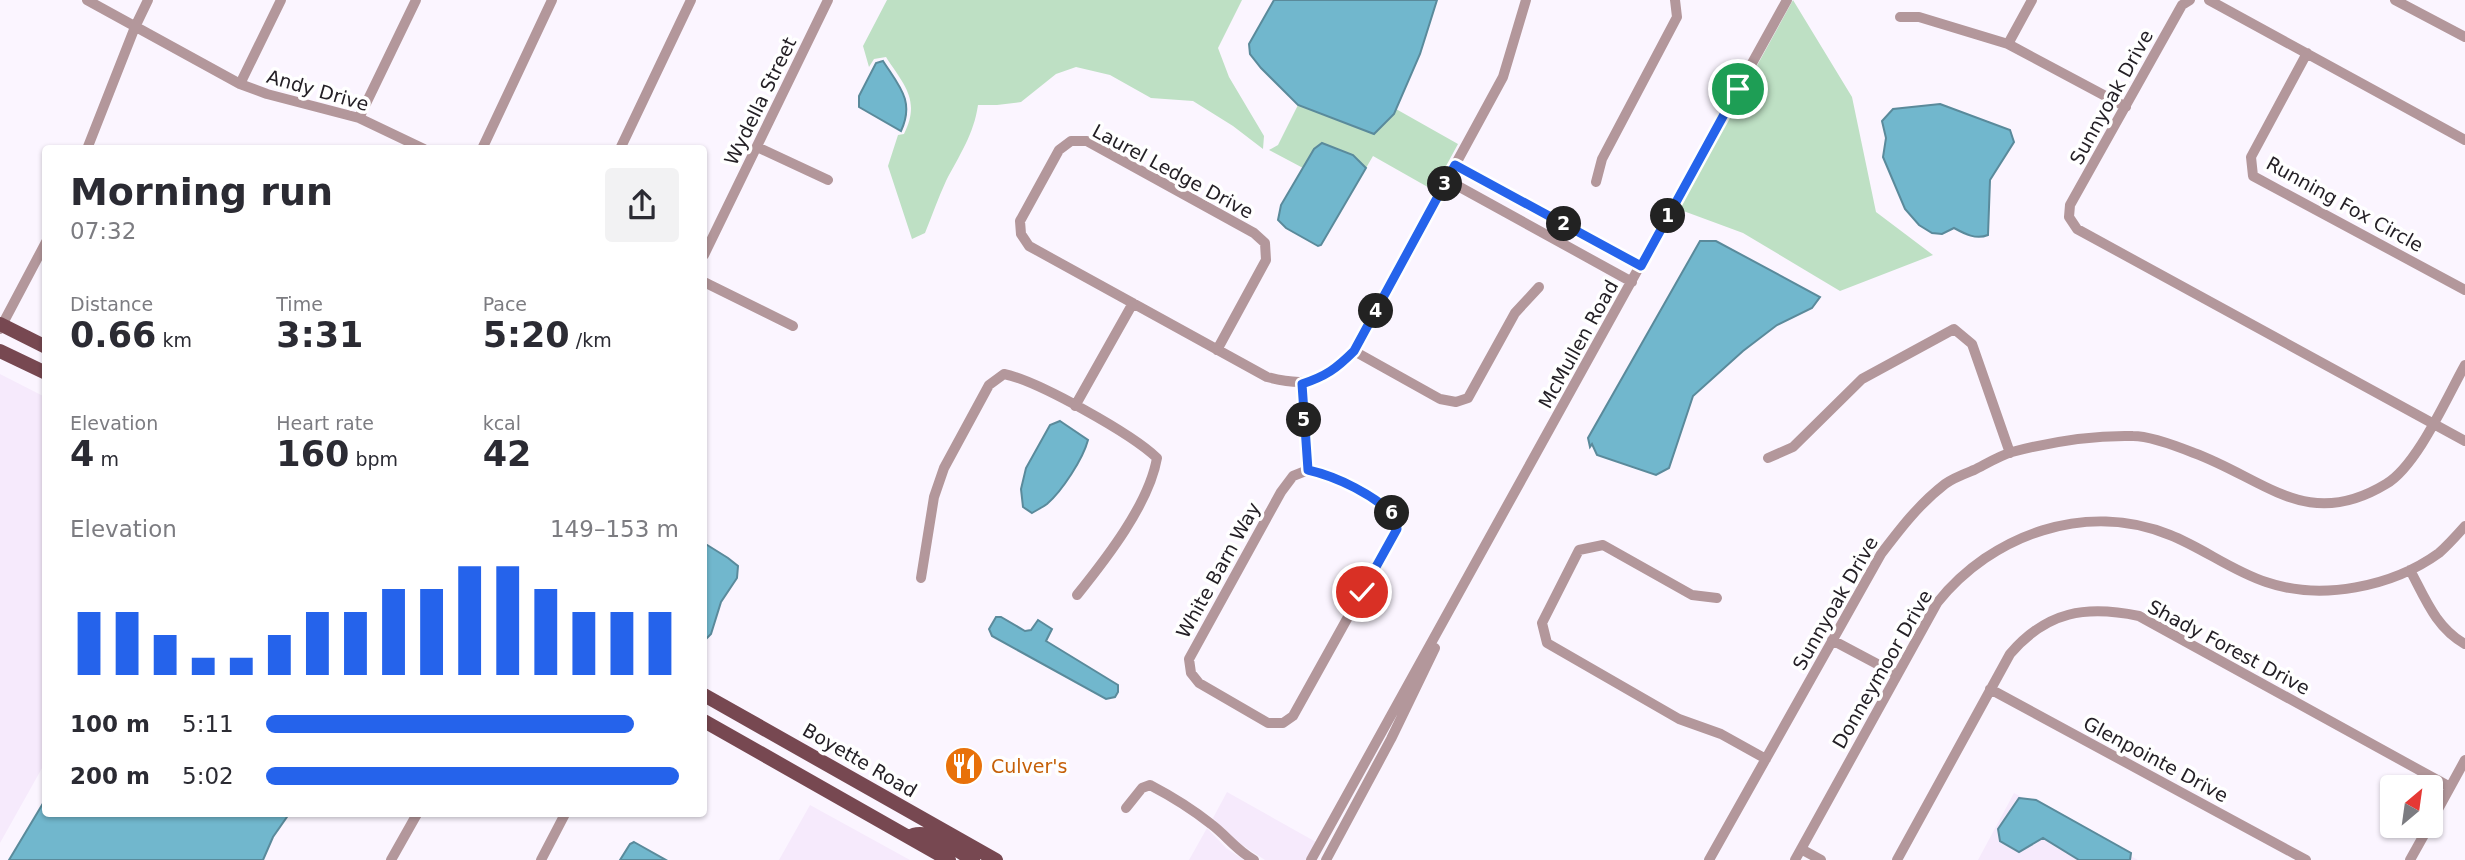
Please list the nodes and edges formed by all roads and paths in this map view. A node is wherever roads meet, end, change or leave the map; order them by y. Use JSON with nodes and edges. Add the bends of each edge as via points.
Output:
{"nodes":[{"id":1,"x":87,"y":0,"type":"edge"},
{"id":2,"x":148,"y":0,"type":"edge"},
{"id":3,"x":281,"y":0,"type":"edge"},
{"id":4,"x":416,"y":0,"type":"edge"},
{"id":5,"x":552,"y":0,"type":"edge"},
{"id":6,"x":691,"y":0,"type":"edge"},
{"id":7,"x":828,"y":0,"type":"edge"},
{"id":8,"x":1526,"y":0,"type":"edge"},
{"id":9,"x":1675,"y":0,"type":"edge"},
{"id":10,"x":1787,"y":0,"type":"edge"},
{"id":11,"x":2032,"y":0,"type":"edge"},
{"id":12,"x":2190,"y":0,"type":"edge"},
{"id":13,"x":2209,"y":0,"type":"edge"},
{"id":14,"x":2398,"y":1,"type":"edge"},
{"id":15,"x":1900,"y":17,"type":"dead end"},
{"id":16,"x":135,"y":27,"type":"junction"},
{"id":17,"x":2465,"y":37,"type":"edge"},
{"id":18,"x":2008,"y":44,"type":"junction"},
{"id":19,"x":2307,"y":53,"type":"junction"},
{"id":20,"x":240,"y":84,"type":"junction"},
{"id":21,"x":2126,"y":107,"type":"junction"},
{"id":22,"x":359,"y":118,"type":"junction"},
{"id":23,"x":2465,"y":140,"type":"edge"},
{"id":24,"x":89,"y":145,"type":"edge"},
{"id":25,"x":416,"y":145,"type":"edge"},
{"id":26,"x":484,"y":145,"type":"edge"},
{"id":27,"x":622,"y":145,"type":"edge"},
{"id":28,"x":757,"y":147,"type":"junction"},
{"id":29,"x":1455,"y":165,"type":"junction"},
{"id":30,"x":828,"y":180,"type":"dead end"},
{"id":31,"x":1447,"y":180,"type":"junction"},
{"id":32,"x":1596,"y":182,"type":"dead end"},
{"id":33,"x":42,"y":249,"type":"edge"},
{"id":34,"x":707,"y":249,"type":"edge"},
{"id":35,"x":1641,"y":266,"type":"junction"},
{"id":36,"x":1632,"y":282,"type":"junction"},
{"id":37,"x":707,"y":283,"type":"edge"},
{"id":38,"x":1539,"y":287,"type":"dead end"},
{"id":39,"x":2465,"y":290,"type":"edge"},
{"id":40,"x":1133,"y":303,"type":"junction"},
{"id":41,"x":1,"y":326,"type":"edge"},
{"id":42,"x":793,"y":326,"type":"dead end"},
{"id":43,"x":42,"y":345,"type":"edge"},
{"id":44,"x":1217,"y":350,"type":"junction"},
{"id":45,"x":0,"y":351,"type":"edge"},
{"id":46,"x":1354,"y":351,"type":"junction"},
{"id":47,"x":2465,"y":365,"type":"edge"},
{"id":48,"x":42,"y":371,"type":"edge"},
{"id":49,"x":1302,"y":384,"type":"junction"},
{"id":50,"x":1075,"y":406,"type":"junction"},
{"id":51,"x":2432,"y":423,"type":"junction"},
{"id":52,"x":2465,"y":441,"type":"edge"},
{"id":53,"x":2010,"y":453,"type":"junction"},
{"id":54,"x":1768,"y":458,"type":"dead end"},
{"id":55,"x":1308,"y":470,"type":"junction"},
{"id":56,"x":2465,"y":527,"type":"edge"},
{"id":57,"x":2410,"y":570,"type":"junction"},
{"id":58,"x":921,"y":578,"type":"dead end"},
{"id":59,"x":1077,"y":595,"type":"dead end"},
{"id":60,"x":1717,"y":598,"type":"dead end"},
{"id":61,"x":1832,"y":640,"type":"junction"},
{"id":62,"x":2465,"y":644,"type":"edge"},
{"id":63,"x":1896,"y":674,"type":"junction"},
{"id":64,"x":1411,"y":688,"type":"junction"},
{"id":65,"x":1990,"y":689,"type":"junction"},
{"id":66,"x":707,"y":697,"type":"edge"},
{"id":67,"x":707,"y":723,"type":"edge"},
{"id":68,"x":1766,"y":759,"type":"junction"},
{"id":69,"x":2465,"y":760,"type":"edge"},
{"id":70,"x":2450,"y":788,"type":"junction"},
{"id":71,"x":893,"y":801,"type":"junction"},
{"id":72,"x":2443,"y":801,"type":"edge"},
{"id":73,"x":1126,"y":808,"type":"dead end"},
{"id":74,"x":415,"y":817,"type":"edge"},
{"id":75,"x":563,"y":817,"type":"edge"},
{"id":76,"x":909,"y":837,"type":"junction"},
{"id":77,"x":2422,"y":838,"type":"edge"},
{"id":78,"x":1801,"y":849,"type":"junction"},
{"id":79,"x":391,"y":860,"type":"edge"},
{"id":80,"x":541,"y":860,"type":"edge"},
{"id":81,"x":949,"y":860,"type":"edge"},
{"id":82,"x":973,"y":860,"type":"edge"},
{"id":83,"x":996,"y":860,"type":"edge"},
{"id":84,"x":1254,"y":860,"type":"edge"},
{"id":85,"x":1311,"y":860,"type":"edge"},
{"id":86,"x":1326,"y":860,"type":"edge"},
{"id":87,"x":1710,"y":860,"type":"edge"},
{"id":88,"x":1795,"y":860,"type":"edge"},
{"id":89,"x":1821,"y":860,"type":"edge"},
{"id":90,"x":1897,"y":860,"type":"edge"},
{"id":91,"x":2306,"y":860,"type":"edge"},
{"id":92,"x":2410,"y":860,"type":"edge"}],
"edges":[{"from":1,"to":16,"type":"street","name":"Andy Drive"},
{"from":2,"to":16,"type":"street"},
{"from":3,"to":20,"type":"street","name":"Andy Drive"},
{"from":4,"to":22,"type":"street"},
{"from":5,"to":26,"type":"street"},
{"from":6,"to":27,"type":"street"},
{"from":7,"to":28,"type":"street","name":"Wydella Street"},
{"from":8,"to":29,"type":"street","via":[[1503,77]]},
{"from":9,"to":32,"type":"street","via":[[1677,17],[1602,159]]},
{"from":10,"to":35,"type":"street","name":"McMullen Road"},
{"from":11,"to":18,"type":"street"},
{"from":12,"to":21,"type":"street","name":"Sunnyoak Drive","via":[[2182,5]]},
{"from":13,"to":19,"type":"street"},
{"from":14,"to":17,"type":"street"},
{"from":15,"to":18,"type":"street","via":[[1919,17]]},
{"from":16,"to":20,"type":"street","name":"Andy Drive"},
{"from":16,"to":24,"type":"street"},
{"from":18,"to":21,"type":"street"},
{"from":19,"to":23,"type":"street"},
{"from":19,"to":39,"type":"street","name":"Running Fox Circle","via":[[2250,157],[2253,176]]},
{"from":20,"to":22,"type":"street","name":"Andy Drive"},
{"from":21,"to":51,"type":"street","name":"Sunnyoak Drive","via":[[2070,205],[2069,217],[2077,229]]},
{"from":22,"to":25,"type":"street","name":"Andy Drive"},
{"from":28,"to":30,"type":"street"},
{"from":28,"to":34,"type":"street","name":"Wydella Street"},
{"from":29,"to":31,"type":"street"},
{"from":29,"to":35,"type":"street"},
{"from":31,"to":36,"type":"street"},
{"from":31,"to":46,"type":"street"},
{"from":33,"to":41,"type":"street"},
{"from":35,"to":36,"type":"street","name":"McMullen Road"},
{"from":36,"to":64,"type":"street","name":"McMullen Road"},
{"from":37,"to":42,"type":"street"},
{"from":38,"to":46,"type":"street","via":[[1515,313],[1468,398],[1455,402],[1440,399]]},
{"from":40,"to":44,"type":"street","name":"Laurel Ledge Drive"},
{"from":40,"to":44,"type":"street","name":"Laurel Ledge Drive","via":[[1029,246],[1021,234],[1020,221],[1059,150],[1071,141],[1087,141],[1265,243],[1266,260]]},
{"from":40,"to":50,"type":"street"},
{"from":41,"to":43,"type":"main road"},
{"from":44,"to":49,"type":"street","name":"Laurel Ledge Drive","via":[[1267,377]]},
{"from":45,"to":48,"type":"main road"},
{"from":46,"to":49,"type":"street","via":[[1337,369]]},
{"from":47,"to":51,"type":"street","name":"Sunnyoak Drive"},
{"from":49,"to":55,"type":"street"},
{"from":50,"to":58,"type":"street","via":[[1021,377],[1004,374],[989,385],[944,468],[934,497]]},
{"from":50,"to":59,"type":"street","via":[[1143,444],[1157,458],[1154,477],[1113,550]]},
{"from":51,"to":52,"type":"street","name":"Sunnyoak Drive"},
{"from":51,"to":53,"type":"street","name":"Sunnyoak Drive","via":[[2413,457],[2389,483],[2342,502],[2311,504],[2285,498],[2195,453],[2135,436],[2068,441]]},
{"from":53,"to":54,"type":"street","via":[[1972,344],[1955,329],[1862,379],[1793,447]]},
{"from":53,"to":61,"type":"street","name":"Sunnyoak Drive","via":[[1947,483],[1911,515],[1881,554]]},
{"from":55,"to":55,"type":"street","name":"White Barn Way","via":[[1327,474],[1384,505],[1396,516],[1397,529],[1293,716],[1283,723],[1269,723],[1199,684],[1189,659],[1281,492],[1293,476]]},
{"from":56,"to":57,"type":"street","name":"Donneymoor Drive","via":[[2439,552]]},
{"from":57,"to":62,"type":"street","via":[[2436,620]]},
{"from":57,"to":63,"type":"street","name":"Donneymoor Drive","via":[[2331,591],[2298,588],[2267,583],[2171,535],[2137,525],[2061,524],[1991,553],[1955,581]]},
{"from":60,"to":68,"type":"street","via":[[1692,595],[1603,545],[1579,551],[1542,622],[1547,643],[1679,719],[1721,734]]},
{"from":61,"to":63,"type":"street"},
{"from":61,"to":68,"type":"street","name":"Sunnyoak Drive"},
{"from":63,"to":78,"type":"street","name":"Donneymoor Drive"},
{"from":64,"to":85,"type":"street","name":"McMullen Road"},
{"from":64,"to":86,"type":"street","name":"McMullen Road"},
{"from":65,"to":70,"type":"street","name":"Shady Forest Drive","via":[[2011,654],[2039,627],[2083,611],[2139,616]]},
{"from":65,"to":90,"type":"street","name":"Shady Forest Drive"},
{"from":65,"to":91,"type":"street","name":"Glenpointe Drive"},
{"from":66,"to":71,"type":"main road","name":"Boyette Road"},
{"from":67,"to":76,"type":"main road"},
{"from":68,"to":87,"type":"street","name":"Sunnyoak Drive"},
{"from":69,"to":70,"type":"street"},
{"from":70,"to":72,"type":"street"},
{"from":71,"to":76,"type":"main road"},
{"from":71,"to":83,"type":"main road","name":"Boyette Road"},
{"from":73,"to":84,"type":"street","via":[[1150,785],[1214,826]]},
{"from":74,"to":79,"type":"street"},
{"from":75,"to":80,"type":"street"},
{"from":76,"to":81,"type":"main road"},
{"from":76,"to":82,"type":"main road","via":[[927,834]]},
{"from":77,"to":92,"type":"street"},
{"from":78,"to":88,"type":"street","name":"Donneymoor Drive"},
{"from":78,"to":89,"type":"street"}]}
